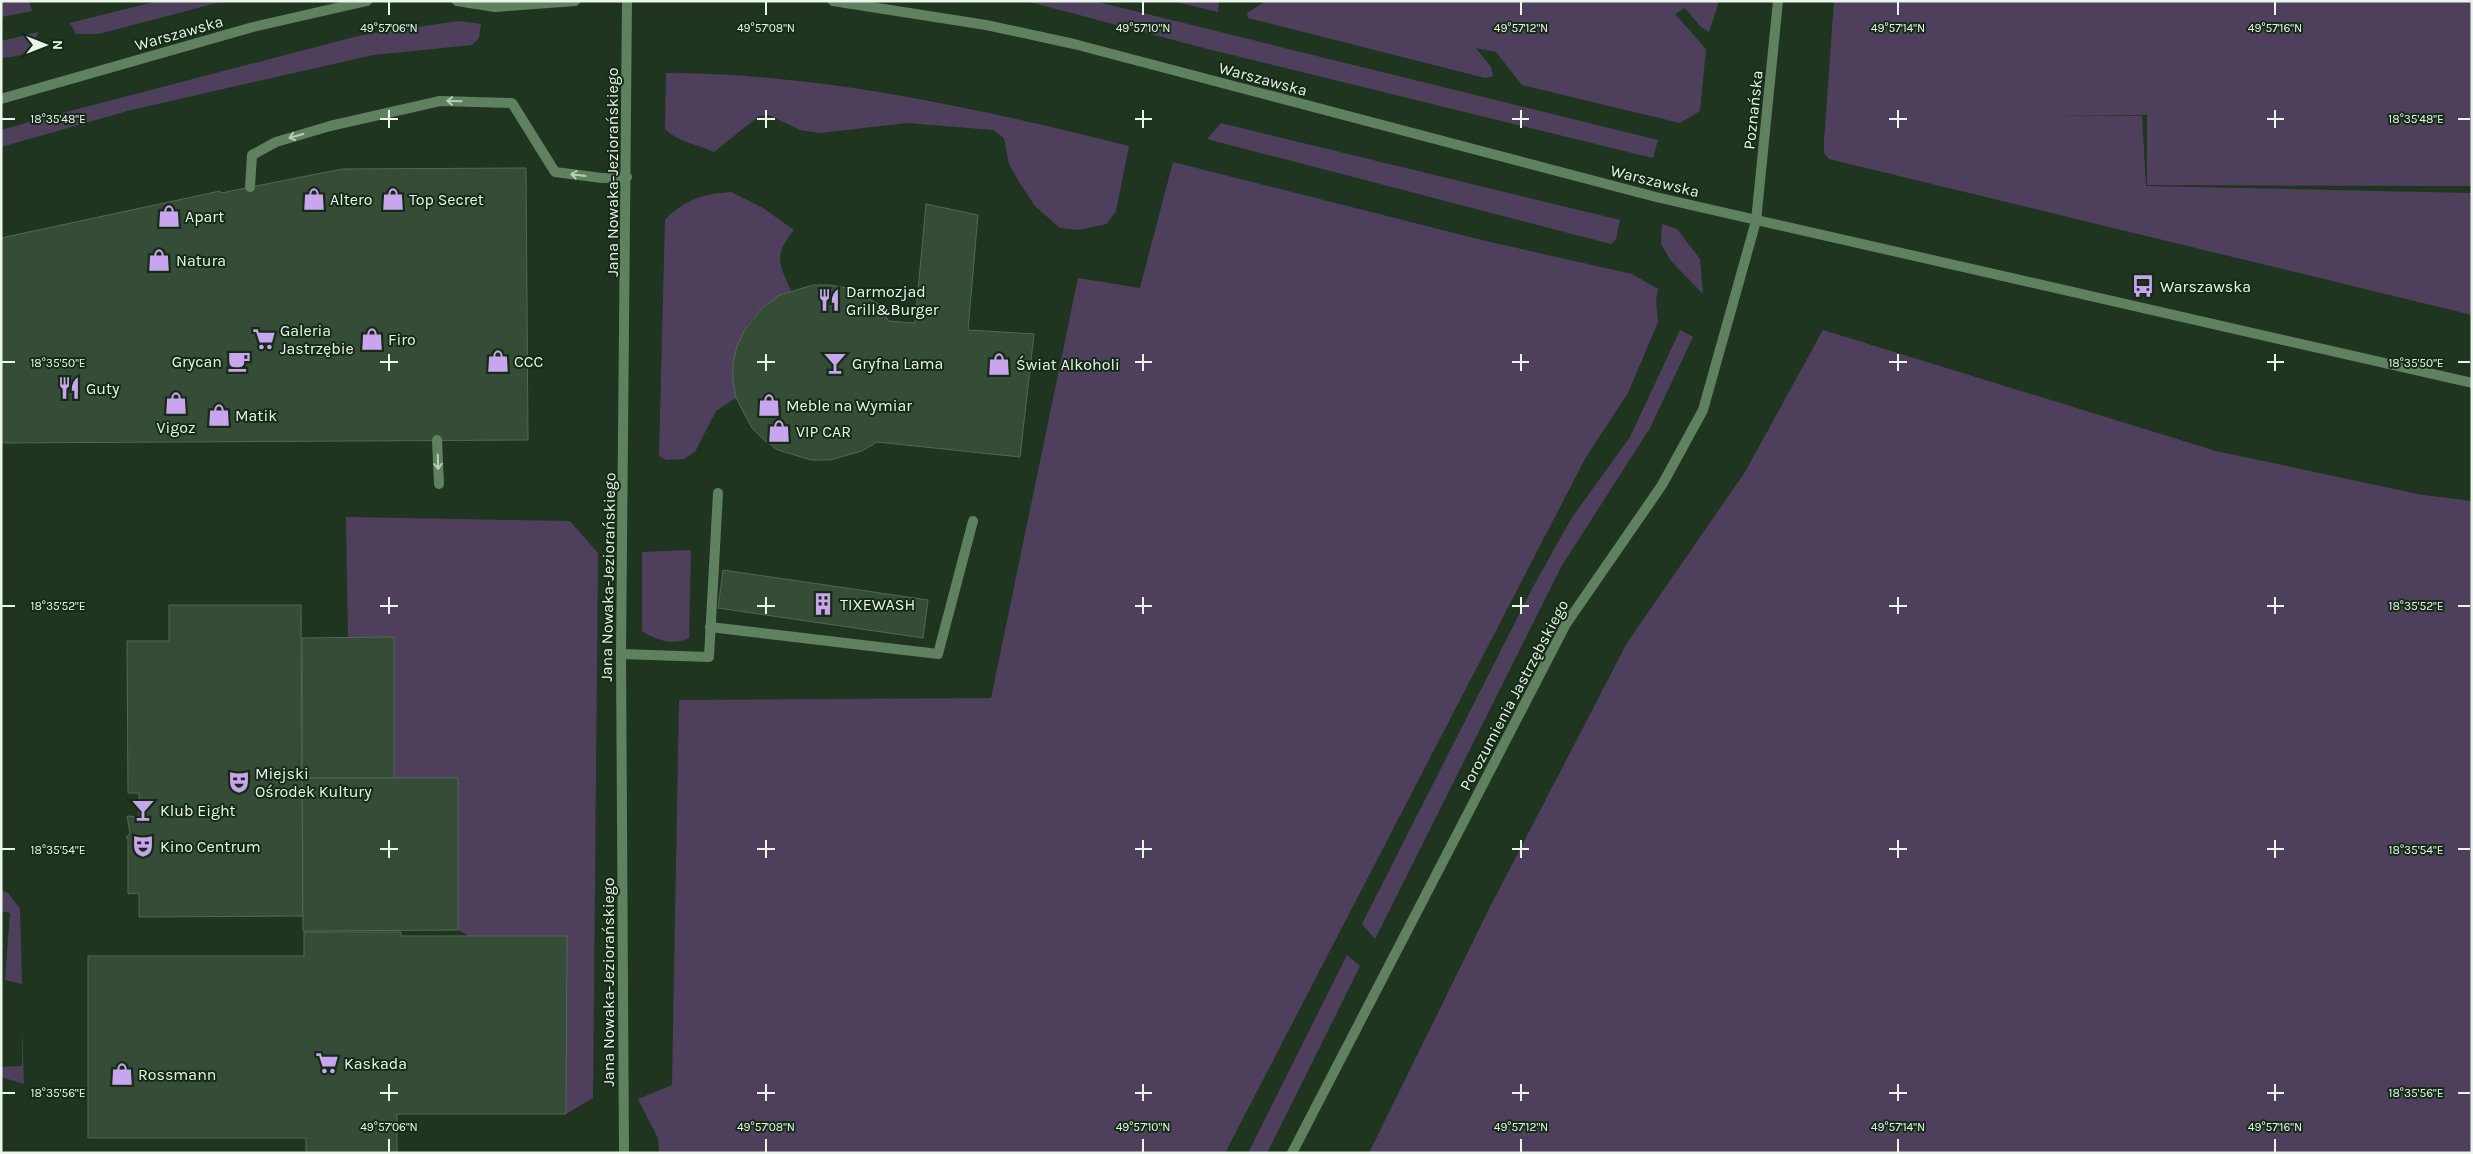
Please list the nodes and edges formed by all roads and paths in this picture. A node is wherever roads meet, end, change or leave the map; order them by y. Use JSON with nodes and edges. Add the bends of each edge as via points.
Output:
{"nodes":[{"id":1,"x":367,"y":1,"type":"edge"},
{"id":2,"x":457,"y":1,"type":"edge"},
{"id":3,"x":575,"y":1,"type":"edge"},
{"id":4,"x":627,"y":1,"type":"edge"},
{"id":5,"x":833,"y":1,"type":"edge"},
{"id":6,"x":1778,"y":1,"type":"edge"},
{"id":7,"x":1,"y":100,"type":"edge"},
{"id":8,"x":627,"y":177,"type":"junction"},
{"id":9,"x":250,"y":187,"type":"dead end"},
{"id":10,"x":1756,"y":221,"type":"junction"},
{"id":11,"x":2472,"y":383,"type":"edge"},
{"id":12,"x":437,"y":440,"type":"dead end"},
{"id":13,"x":439,"y":484,"type":"dead end"},
{"id":14,"x":718,"y":493,"type":"dead end"},
{"id":15,"x":973,"y":521,"type":"dead end"},
{"id":16,"x":710,"y":627,"type":"junction"},
{"id":17,"x":621,"y":654,"type":"junction"},
{"id":18,"x":624,"y":1153,"type":"edge"},
{"id":19,"x":1292,"y":1153,"type":"edge"}],
"edges":[{"from":1,"to":7,"type":"street","name":"Warszawska","via":[[252,27]]},
{"from":2,"to":3,"type":"street","via":[[495,7]]},
{"from":4,"to":8,"type":"street","name":"Jana Nowaka-Jeziorańskiego"},
{"from":5,"to":10,"type":"street","name":"Warszawska","via":[[986,25],[1074,44]]},
{"from":6,"to":10,"type":"street","name":"Poznańska"},
{"from":8,"to":9,"type":"street","one_way":true,"via":[[602,178],[555,172],[512,103],[440,101],[276,142],[252,155]]},
{"from":8,"to":17,"type":"street","name":"Jana Nowaka-Jeziorańskiego"},
{"from":10,"to":11,"type":"street","name":"Warszawska"},
{"from":10,"to":19,"type":"street","name":"Porozumienia Jastrzębskiego","via":[[1703,410],[1662,485],[1566,624]]},
{"from":12,"to":13,"type":"street","one_way":true},
{"from":14,"to":16,"type":"street"},
{"from":15,"to":16,"type":"street","via":[[938,654]]},
{"from":16,"to":17,"type":"street","via":[[709,657]]},
{"from":17,"to":18,"type":"street","name":"Jana Nowaka-Jeziorańskiego"}]}
